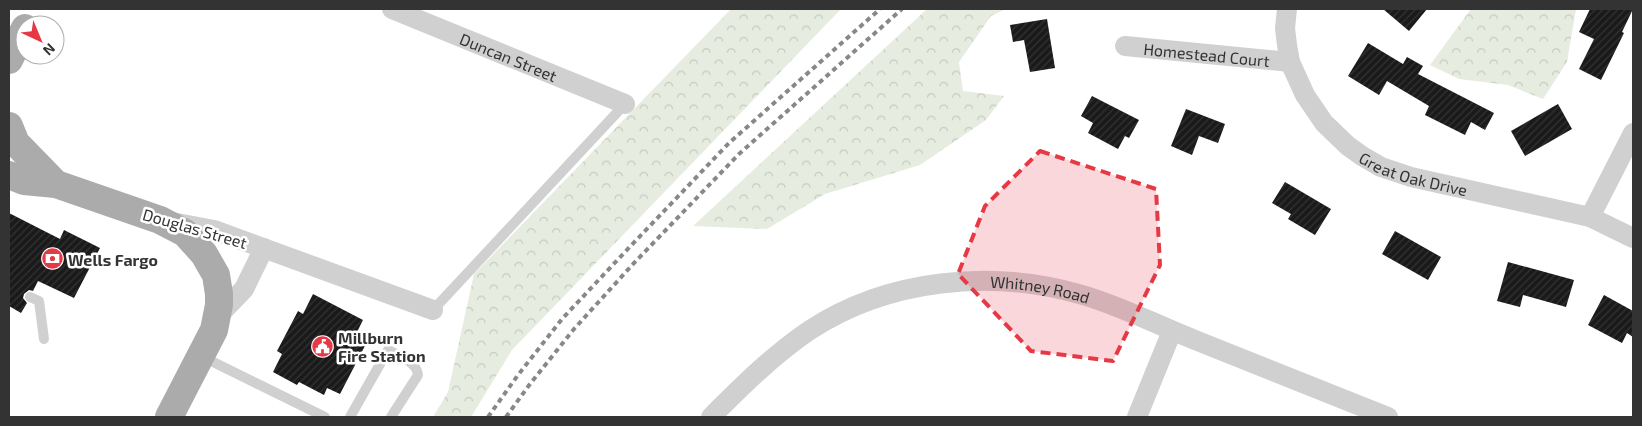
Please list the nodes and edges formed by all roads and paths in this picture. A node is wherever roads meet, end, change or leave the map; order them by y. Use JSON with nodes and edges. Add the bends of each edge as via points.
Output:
{"nodes":[{"id":1,"x":392,"y":9,"type":"edge"},
{"id":2,"x":1287,"y":9,"type":"edge"},
{"id":3,"x":1125,"y":46,"type":"dead end"},
{"id":4,"x":15,"y":48,"type":"edge"},
{"id":5,"x":9,"y":60,"type":"edge"},
{"id":6,"x":1290,"y":62,"type":"junction"},
{"id":7,"x":625,"y":104,"type":"joint"},
{"id":8,"x":9,"y":126,"type":"edge"},
{"id":9,"x":1633,"y":133,"type":"edge"},
{"id":10,"x":9,"y":175,"type":"edge"},
{"id":11,"x":56,"y":184,"type":"junction"},
{"id":12,"x":1590,"y":217,"type":"junction"},
{"id":13,"x":160,"y":220,"type":"junction"},
{"id":14,"x":1633,"y":238,"type":"edge"},
{"id":15,"x":264,"y":248,"type":"junction"},
{"id":16,"x":30,"y":297,"type":"dead end"},
{"id":17,"x":433,"y":310,"type":"joint"},
{"id":18,"x":218,"y":316,"type":"junction"},
{"id":19,"x":1172,"y":331,"type":"junction"},
{"id":20,"x":44,"y":339,"type":"dead end"},
{"id":21,"x":201,"y":356,"type":"junction"},
{"id":22,"x":169,"y":417,"type":"edge"},
{"id":23,"x":325,"y":417,"type":"edge"},
{"id":24,"x":350,"y":417,"type":"edge"},
{"id":25,"x":391,"y":417,"type":"edge"},
{"id":26,"x":711,"y":417,"type":"edge"},
{"id":27,"x":1137,"y":417,"type":"edge"},
{"id":28,"x":1388,"y":417,"type":"edge"}],
"edges":[{"from":1,"to":7,"type":"street","name":"Duncan Street"},
{"from":2,"to":6,"type":"street","name":"Great Oak Drive","via":[[1285,28]]},
{"from":3,"to":6,"type":"street","name":"Homestead Court"},
{"from":4,"to":5,"type":"main road"},
{"from":6,"to":12,"type":"street","name":"Great Oak Drive","via":[[1304,95],[1324,123],[1348,146],[1381,167],[1411,177]]},
{"from":7,"to":17,"type":"lane"},
{"from":8,"to":11,"type":"main road","name":"Douglas Street","via":[[16,143]]},
{"from":9,"to":12,"type":"street"},
{"from":10,"to":11,"type":"main road","via":[[24,181]]},
{"from":11,"to":13,"type":"main road","name":"Douglas Street"},
{"from":12,"to":14,"type":"street","name":"Great Oak Drive"},
{"from":13,"to":15,"type":"street","name":"Douglas Street","via":[[214,230]]},
{"from":13,"to":18,"type":"main road","via":[[185,233],[204,254],[216,275]]},
{"from":15,"to":17,"type":"street","name":"Douglas Street"},
{"from":15,"to":18,"type":"street","via":[[244,289]]},
{"from":16,"to":20,"type":"lane","via":[[39,301]]},
{"from":18,"to":21,"type":"main road"},
{"from":19,"to":26,"type":"street","name":"Whitney Road","via":[[1114,305],[1046,286],[1012,281],[942,283],[874,299],[812,329],[756,372]]},
{"from":19,"to":27,"type":"street"},
{"from":19,"to":28,"type":"street","name":"Whitney Road"},
{"from":21,"to":22,"type":"main road"},
{"from":21,"to":23,"type":"lane"},
{"from":24,"to":25,"type":"lane","via":[[388,350],[418,370]]}]}
